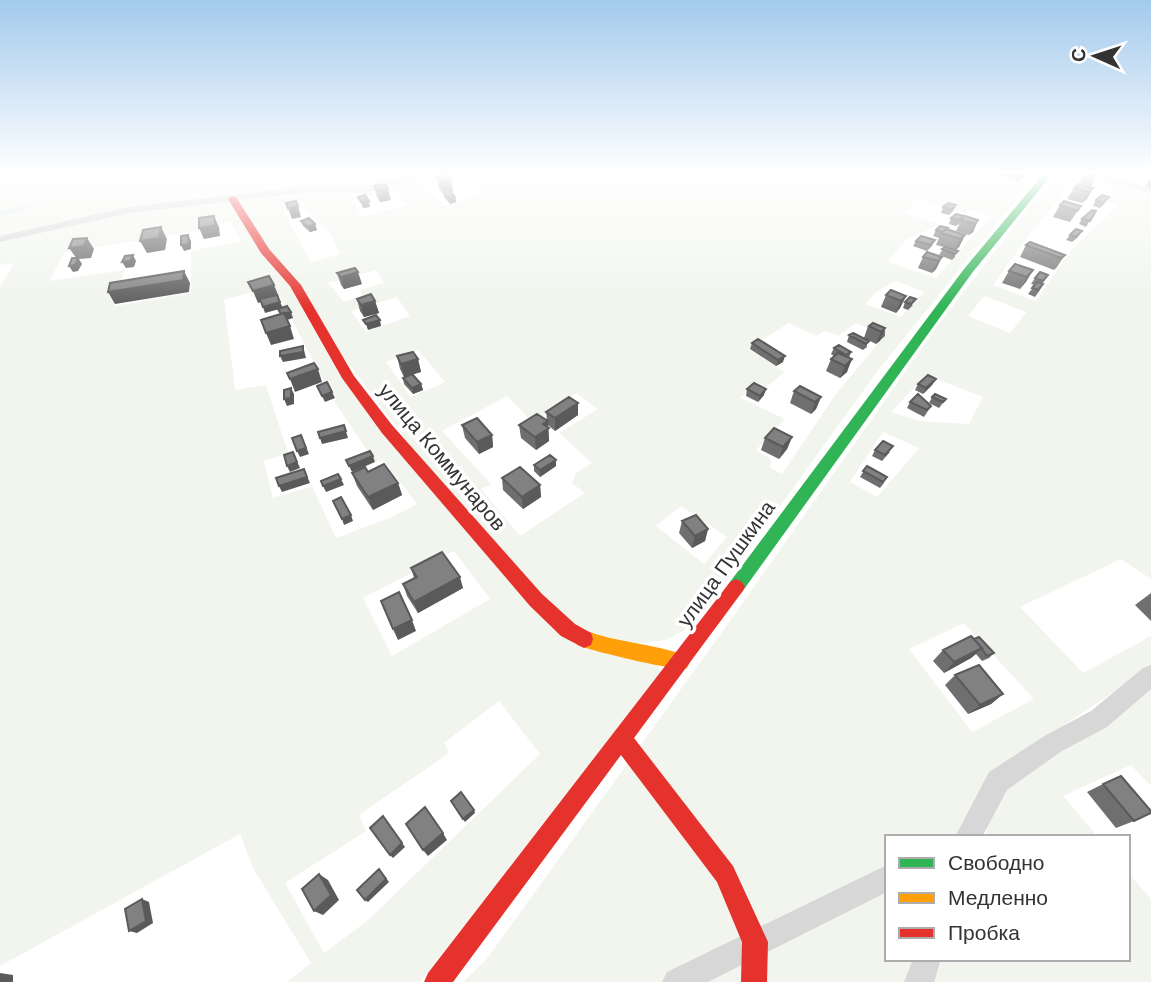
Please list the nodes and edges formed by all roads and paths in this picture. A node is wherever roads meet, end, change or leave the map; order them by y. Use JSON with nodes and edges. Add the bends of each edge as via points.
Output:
{"nodes":[{"id":1,"x":94,"y":218,"type":"edge"},
{"id":2,"x":245,"y":218,"type":"edge"},
{"id":3,"x":1012,"y":218,"type":"edge"},
{"id":4,"x":0,"y":239,"type":"edge"},
{"id":5,"x":680,"y":662,"type":"junction"},
{"id":6,"x":1151,"y":675,"type":"edge"},
{"id":7,"x":622,"y":739,"type":"junction"},
{"id":8,"x":969,"y":835,"type":"edge"},
{"id":9,"x":885,"y":878,"type":"edge"},
{"id":10,"x":755,"y":942,"type":"junction"},
{"id":11,"x":926,"y":961,"type":"edge"},
{"id":12,"x":436,"y":982,"type":"edge"},
{"id":13,"x":677,"y":982,"type":"edge"},
{"id":14,"x":754,"y":982,"type":"edge"},
{"id":15,"x":919,"y":982,"type":"edge"}],
"edges":[{"from":1,"to":4,"type":"street"},
{"from":2,"to":5,"type":"street","name":"улица Коммунаров","via":[[265,251],[295,285],[349,378],[536,600],[568,630],[598,646],[658,652]]},
{"from":3,"to":5,"type":"street","name":"улица Пушкина"},
{"from":5,"to":7,"type":"street","name":"улица Пушкина"},
{"from":6,"to":8,"type":"street","via":[[1099,719],[998,781]]},
{"from":7,"to":10,"type":"street","via":[[725,874]]},
{"from":7,"to":12,"type":"street","name":"улица Пушкина"},
{"from":9,"to":10,"type":"street"},
{"from":10,"to":13,"type":"street"},
{"from":10,"to":14,"type":"street"},
{"from":11,"to":15,"type":"street"}]}
